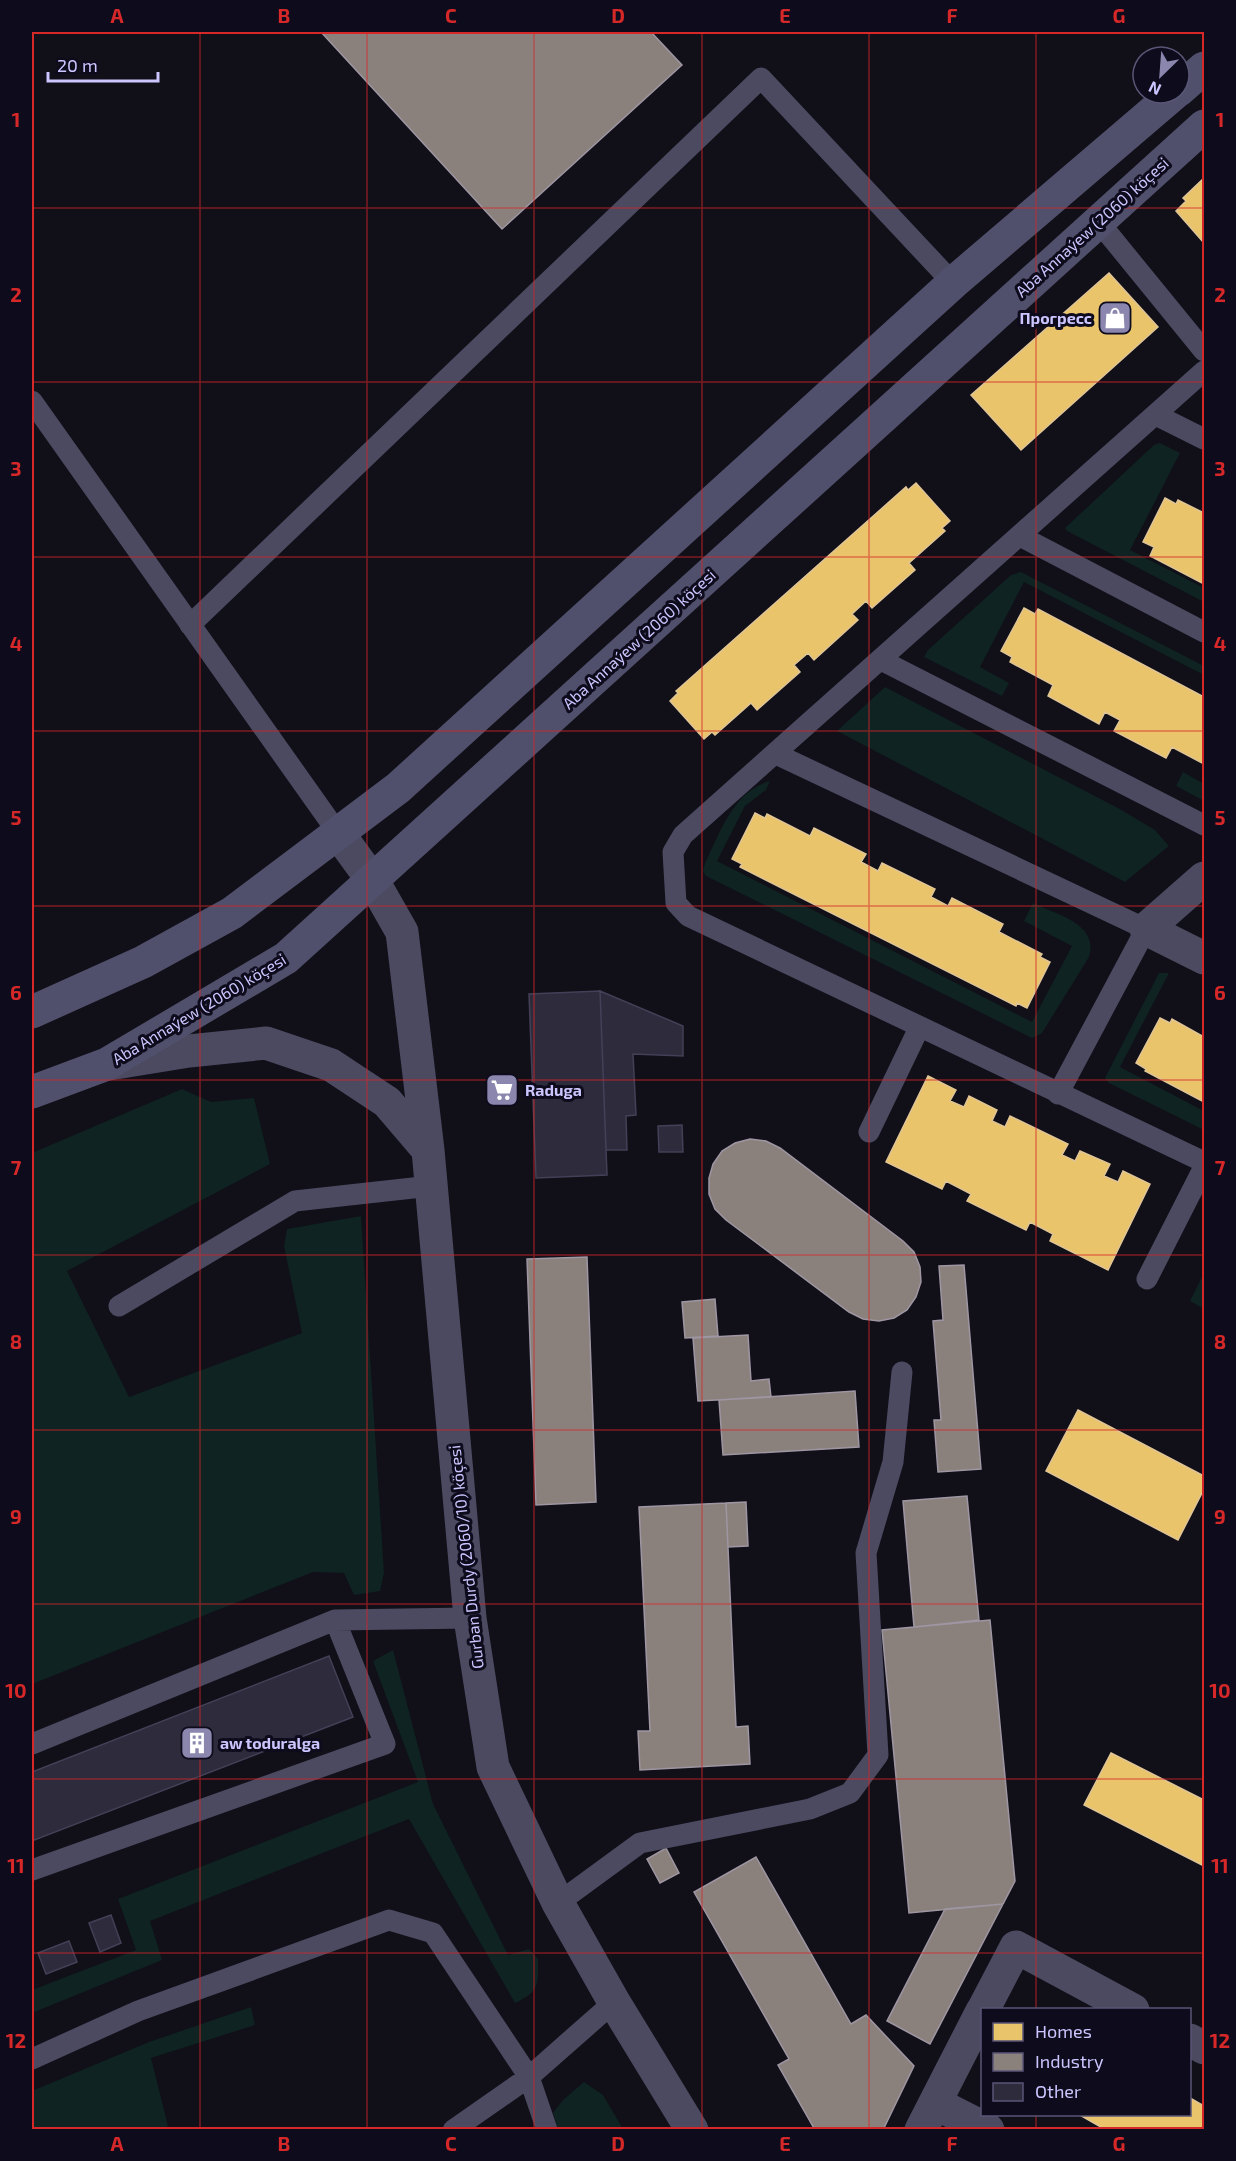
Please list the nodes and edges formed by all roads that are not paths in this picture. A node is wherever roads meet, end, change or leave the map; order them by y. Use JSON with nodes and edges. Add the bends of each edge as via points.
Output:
{"nodes":[{"id":1,"x":1204,"y":68,"type":"edge"},
{"id":2,"x":1191,"y":79,"type":"edge"},
{"id":3,"x":1161,"y":105,"type":"edge"},
{"id":4,"x":1204,"y":126,"type":"edge"},
{"id":5,"x":1098,"y":221,"type":"junction"},
{"id":6,"x":953,"y":283,"type":"junction"},
{"id":7,"x":1204,"y":351,"type":"edge"},
{"id":8,"x":1204,"y":372,"type":"edge"},
{"id":9,"x":32,"y":401,"type":"edge"},
{"id":10,"x":1156,"y":415,"type":"junction"},
{"id":11,"x":1204,"y":439,"type":"edge"},
{"id":12,"x":1020,"y":536,"type":"junction"},
{"id":13,"x":190,"y":625,"type":"junction"},
{"id":14,"x":1204,"y":632,"type":"edge"},
{"id":15,"x":881,"y":660,"type":"junction"},
{"id":16,"x":776,"y":754,"type":"junction"},
{"id":17,"x":1204,"y":825,"type":"edge"},
{"id":18,"x":338,"y":833,"type":"junction"},
{"id":19,"x":1204,"y":878,"type":"edge"},
{"id":20,"x":373,"y":881,"type":"junction"},
{"id":21,"x":1146,"y":929,"type":"junction"},
{"id":22,"x":1204,"y":958,"type":"edge"},
{"id":23,"x":32,"y":1012,"type":"edge"},
{"id":24,"x":919,"y":1028,"type":"junction"},
{"id":25,"x":107,"y":1064,"type":"junction"},
{"id":26,"x":32,"y":1092,"type":"edge"},
{"id":27,"x":1058,"y":1094,"type":"junction"},
{"id":28,"x":869,"y":1132,"type":"dead end"},
{"id":29,"x":428,"y":1150,"type":"junction"},
{"id":30,"x":1204,"y":1162,"type":"edge"},
{"id":31,"x":1204,"y":1167,"type":"edge"},
{"id":32,"x":431,"y":1186,"type":"junction"},
{"id":33,"x":1147,"y":1279,"type":"dead end"},
{"id":34,"x":119,"y":1306,"type":"dead end"},
{"id":35,"x":902,"y":1372,"type":"dead end"},
{"id":36,"x":470,"y":1618,"type":"junction"},
{"id":37,"x":335,"y":1620,"type":"junction"},
{"id":38,"x":32,"y":1744,"type":"edge"},
{"id":39,"x":32,"y":1870,"type":"edge"},
{"id":40,"x":558,"y":1903,"type":"junction"},
{"id":41,"x":614,"y":2002,"type":"junction"},
{"id":42,"x":984,"y":2008,"type":"edge"},
{"id":43,"x":1129,"y":2008,"type":"edge"},
{"id":44,"x":981,"y":2014,"type":"edge"},
{"id":45,"x":32,"y":2059,"type":"edge"},
{"id":46,"x":529,"y":2077,"type":"junction"},
{"id":47,"x":928,"y":2116,"type":"edge"},
{"id":48,"x":453,"y":2130,"type":"edge"},
{"id":49,"x":548,"y":2130,"type":"edge"},
{"id":50,"x":692,"y":2130,"type":"edge"},
{"id":51,"x":988,"y":2130,"type":"edge"}],
"edges":[{"from":1,"to":2,"type":"main road"},
{"from":3,"to":6,"type":"main road"},
{"from":4,"to":5,"type":"main road","name":"Aba Annaýew (2060) köçesi"},
{"from":5,"to":7,"type":"lane"},
{"from":5,"to":20,"type":"main road","name":"Aba Annaýew (2060) köçesi"},
{"from":6,"to":13,"type":"lane","via":[[761,78]]},
{"from":6,"to":18,"type":"main road","via":[[398,788]]},
{"from":8,"to":10,"type":"lane"},
{"from":9,"to":13,"type":"lane"},
{"from":10,"to":11,"type":"lane"},
{"from":10,"to":12,"type":"lane"},
{"from":12,"to":14,"type":"lane"},
{"from":12,"to":15,"type":"lane"},
{"from":13,"to":18,"type":"lane"},
{"from":15,"to":16,"type":"lane"},
{"from":15,"to":17,"type":"lane"},
{"from":16,"to":21,"type":"lane"},
{"from":16,"to":24,"type":"lane","via":[[683,835],[674,852],[676,903],[688,916]]},
{"from":18,"to":20,"type":"street","name":"Gurban Durdy (2060/10) köçesi"},
{"from":18,"to":23,"type":"main road","via":[[232,913],[143,962]]},
{"from":19,"to":21,"type":"street"},
{"from":20,"to":25,"type":"main road","name":"Aba Annaýew (2060) köçesi","via":[[286,958]]},
{"from":20,"to":29,"type":"street","name":"Gurban Durdy (2060/10) köçesi","via":[[402,932]]},
{"from":21,"to":22,"type":"street"},
{"from":21,"to":27,"type":"lane"},
{"from":24,"to":27,"type":"lane"},
{"from":24,"to":28,"type":"lane"},
{"from":25,"to":26,"type":"main road","name":"Aba Annaýew (2060) köçesi"},
{"from":25,"to":29,"type":"street","via":[[266,1043],[331,1065],[387,1102]]},
{"from":27,"to":30,"type":"lane"},
{"from":29,"to":32,"type":"street","name":"Gurban Durdy (2060/10) köçesi"},
{"from":31,"to":33,"type":"lane"},
{"from":32,"to":34,"type":"lane","via":[[296,1201]]},
{"from":32,"to":36,"type":"street","name":"Gurban Durdy (2060/10) köçesi"},
{"from":35,"to":40,"type":"lane","via":[[893,1462],[866,1553],[878,1755],[850,1793],[810,1809],[639,1844]]},
{"from":36,"to":37,"type":"lane"},
{"from":36,"to":40,"type":"street","name":"Gurban Durdy (2060/10) köçesi","via":[[494,1767]]},
{"from":37,"to":38,"type":"lane"},
{"from":37,"to":39,"type":"lane","via":[[384,1744]]},
{"from":40,"to":41,"type":"street","name":"Gurban Durdy (2060/10) köçesi"},
{"from":41,"to":46,"type":"lane"},
{"from":41,"to":50,"type":"street","name":"Gurban Durdy (2060/10) köçesi"},
{"from":42,"to":43,"type":"street","via":[[1016,1947]]},
{"from":44,"to":47,"type":"street"},
{"from":45,"to":46,"type":"lane","via":[[138,2011],[389,1920],[433,1932]]},
{"from":46,"to":48,"type":"lane"},
{"from":46,"to":49,"type":"lane"},
{"from":47,"to":51,"type":"street"}]}
